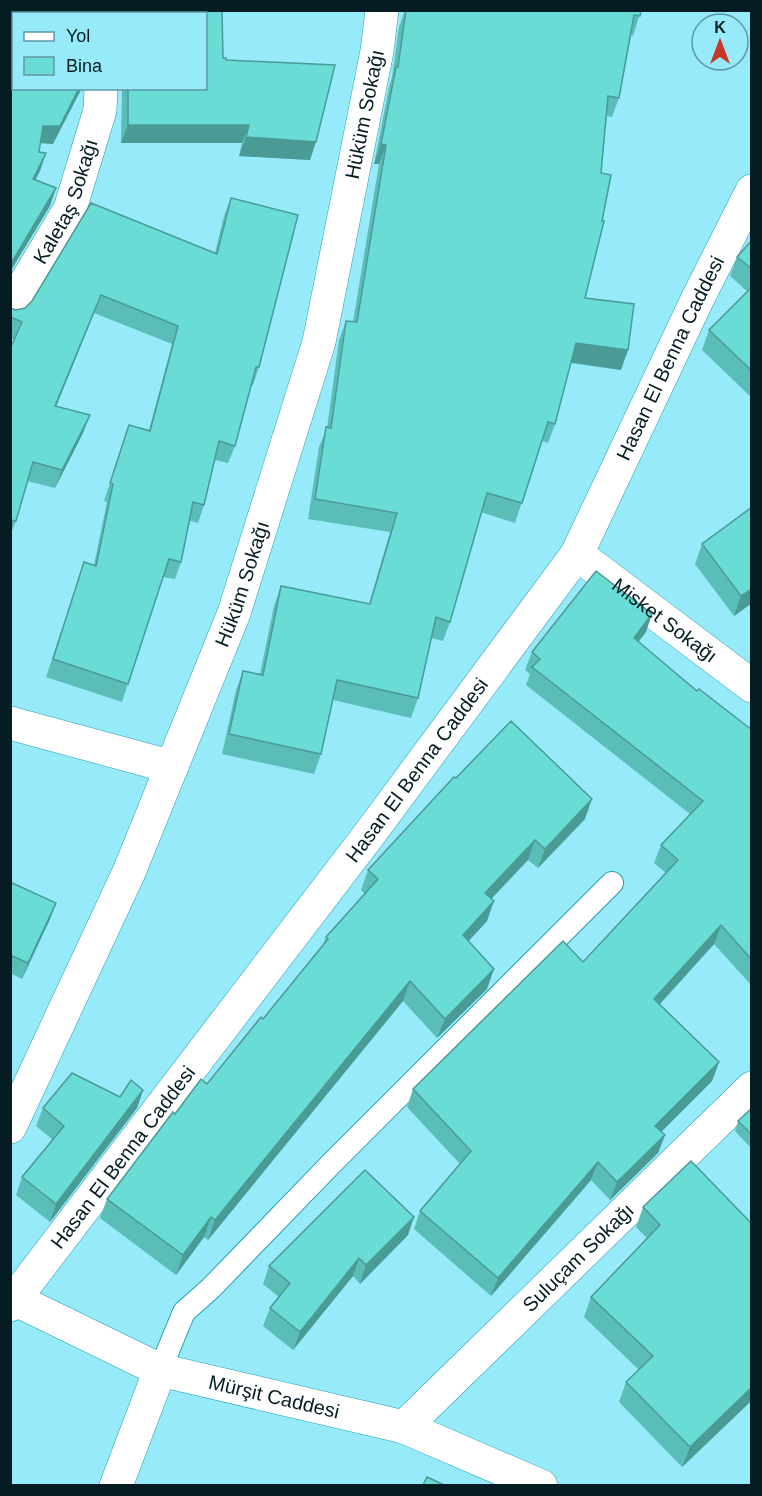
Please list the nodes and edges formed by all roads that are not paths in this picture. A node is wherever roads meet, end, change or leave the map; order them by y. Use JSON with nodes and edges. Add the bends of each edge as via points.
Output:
{"nodes":[{"id":1,"x":382,"y":10,"type":"edge"},
{"id":2,"x":101,"y":90,"type":"edge"},
{"id":3,"x":752,"y":191,"type":"edge"},
{"id":4,"x":10,"y":309,"type":"edge"},
{"id":5,"x":577,"y":554,"type":"junction"},
{"id":6,"x":752,"y":686,"type":"edge"},
{"id":7,"x":10,"y":723,"type":"edge"},
{"id":8,"x":172,"y":767,"type":"junction"},
{"id":9,"x":612,"y":883,"type":"dead end"},
{"id":10,"x":752,"y":1088,"type":"edge"},
{"id":11,"x":10,"y":1127,"type":"edge"},
{"id":12,"x":12,"y":1301,"type":"edge"},
{"id":13,"x":160,"y":1370,"type":"junction"},
{"id":14,"x":404,"y":1427,"type":"junction"},
{"id":15,"x":116,"y":1485,"type":"edge"},
{"id":16,"x":541,"y":1485,"type":"edge"}],
"edges":[{"from":1,"to":8,"type":"street","name":"Hüküm Sokağı","via":[[319,342],[234,613]]},
{"from":2,"to":4,"type":"street","name":"Kaletaş Sokağı","via":[[100,110],[70,208]]},
{"from":3,"to":5,"type":"street","name":"Hasan El Benna Caddesi"},
{"from":5,"to":6,"type":"street","name":"Misket Sokağı"},
{"from":5,"to":12,"type":"street","name":"Hasan El Benna Caddesi","via":[[364,841]]},
{"from":7,"to":8,"type":"street"},
{"from":8,"to":11,"type":"street","name":"Hüküm Sokağı","via":[[129,872]]},
{"from":9,"to":13,"type":"lane","via":[[184,1312]]},
{"from":10,"to":14,"type":"street","name":"Suluçam Sokağı"},
{"from":12,"to":13,"type":"street","name":"Mürşit Caddesi"},
{"from":13,"to":14,"type":"street","name":"Mürşit Caddesi"},
{"from":13,"to":15,"type":"street"},
{"from":14,"to":16,"type":"street","name":"Mürşit Caddesi"}]}
